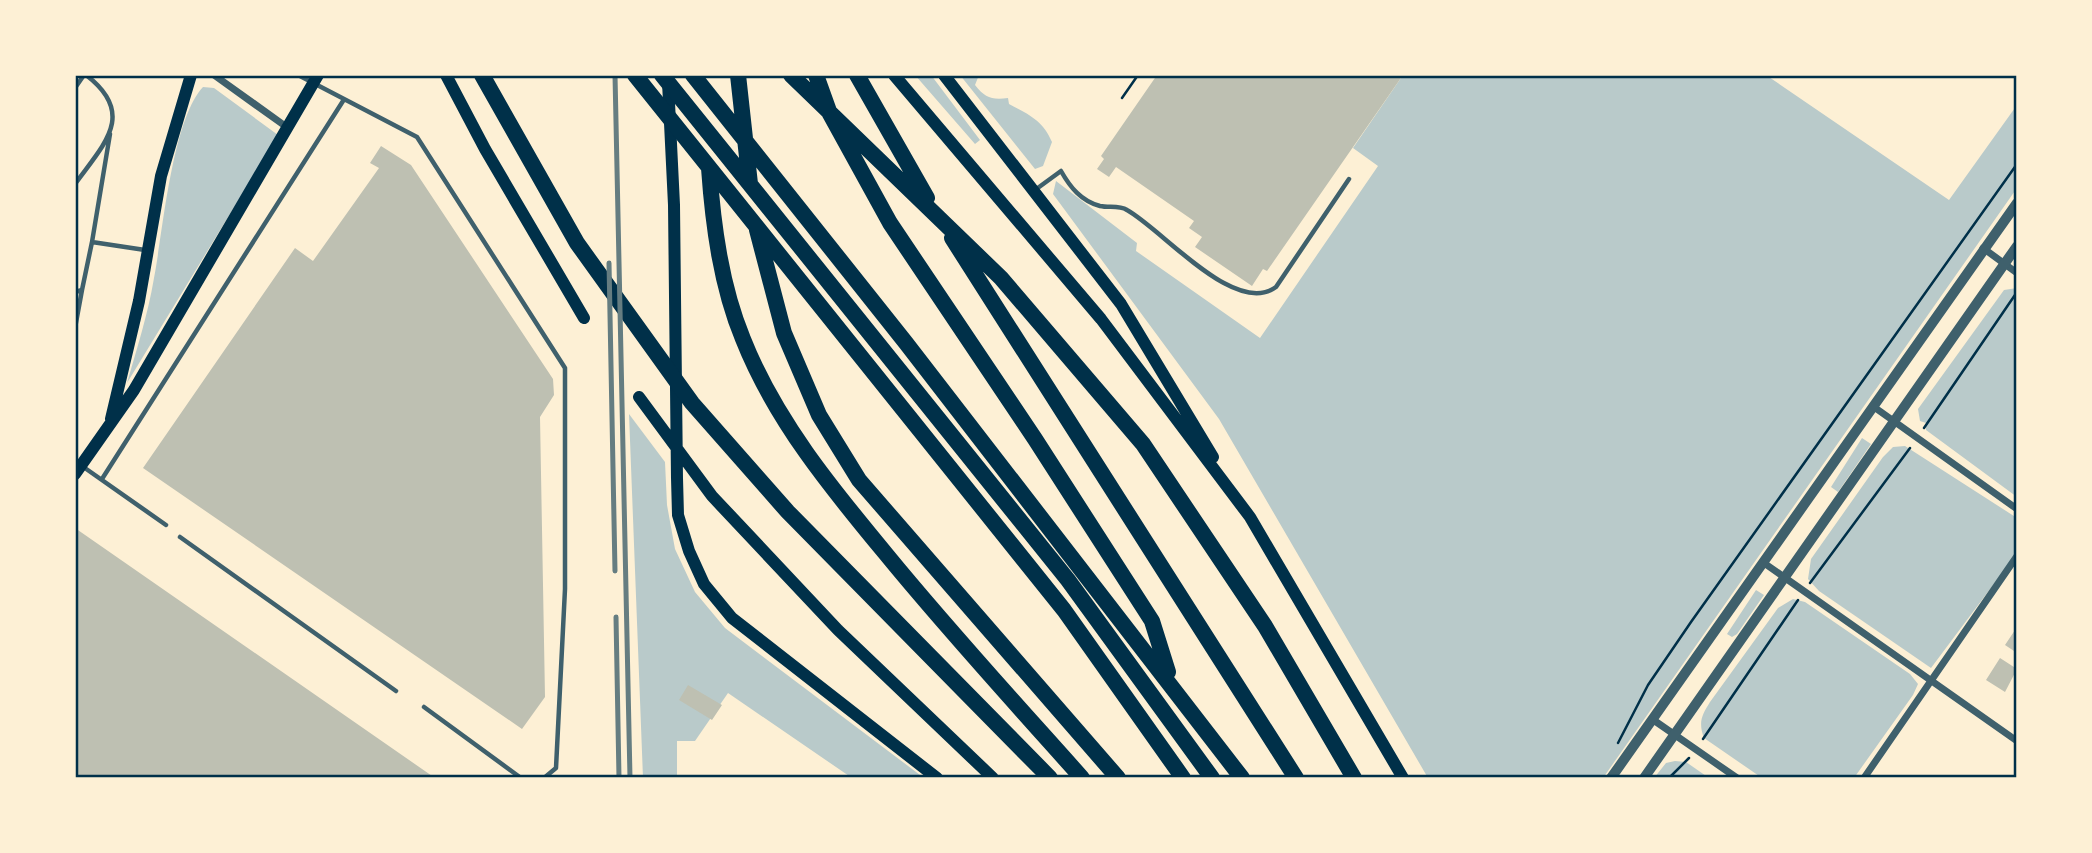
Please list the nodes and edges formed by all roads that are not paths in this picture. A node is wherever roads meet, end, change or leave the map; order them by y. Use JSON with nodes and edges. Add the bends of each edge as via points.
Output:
{"nodes":[{"id":1,"x":85,"y":75,"type":"edge"},
{"id":2,"x":191,"y":75,"type":"edge"},
{"id":3,"x":214,"y":75,"type":"edge"},
{"id":4,"x":298,"y":75,"type":"edge"},
{"id":5,"x":446,"y":75,"type":"edge"},
{"id":6,"x":482,"y":75,"type":"edge"},
{"id":7,"x":635,"y":75,"type":"edge"},
{"id":8,"x":662,"y":75,"type":"edge"},
{"id":9,"x":668,"y":75,"type":"edge"},
{"id":10,"x":693,"y":75,"type":"edge"},
{"id":11,"x":702,"y":75,"type":"edge"},
{"id":12,"x":738,"y":75,"type":"edge"},
{"id":13,"x":791,"y":75,"type":"edge"},
{"id":14,"x":816,"y":75,"type":"edge"},
{"id":15,"x":857,"y":75,"type":"edge"},
{"id":16,"x":894,"y":75,"type":"edge"},
{"id":17,"x":944,"y":75,"type":"edge"},
{"id":18,"x":315,"y":80,"type":"edge"},
{"id":19,"x":75,"y":88,"type":"edge"},
{"id":20,"x":344,"y":101,"type":"junction"},
{"id":21,"x":288,"y":128,"type":"junction"},
{"id":22,"x":110,"y":134,"type":"junction"},
{"id":23,"x":1349,"y":178,"type":"dead end"},
{"id":24,"x":75,"y":184,"type":"edge"},
{"id":25,"x":1033,"y":192,"type":"junction"},
{"id":26,"x":2017,"y":202,"type":"edge"},
{"id":27,"x":92,"y":242,"type":"junction"},
{"id":28,"x":2017,"y":246,"type":"edge"},
{"id":29,"x":1983,"y":248,"type":"junction"},
{"id":30,"x":146,"y":251,"type":"junction"},
{"id":31,"x":2004,"y":263,"type":"junction"},
{"id":32,"x":2017,"y":273,"type":"edge"},
{"id":33,"x":82,"y":290,"type":"junction"},
{"id":34,"x":75,"y":292,"type":"edge"},
{"id":35,"x":584,"y":318,"type":"dead end"},
{"id":36,"x":75,"y":328,"type":"edge"},
{"id":37,"x":639,"y":397,"type":"dead end"},
{"id":38,"x":1874,"y":407,"type":"junction"},
{"id":39,"x":1896,"y":422,"type":"junction"},
{"id":40,"x":110,"y":424,"type":"junction"},
{"id":41,"x":78,"y":470,"type":"edge"},
{"id":42,"x":102,"y":479,"type":"junction"},
{"id":43,"x":2017,"y":509,"type":"edge"},
{"id":44,"x":1250,"y":517,"type":"junction"},
{"id":45,"x":166,"y":525,"type":"dead end"},
{"id":46,"x":180,"y":537,"type":"dead end"},
{"id":47,"x":2017,"y":556,"type":"edge"},
{"id":48,"x":1764,"y":562,"type":"junction"},
{"id":49,"x":1786,"y":578,"type":"junction"},
{"id":50,"x":1932,"y":681,"type":"junction"},
{"id":51,"x":1172,"y":684,"type":"junction"},
{"id":52,"x":396,"y":691,"type":"dead end"},
{"id":53,"x":424,"y":707,"type":"dead end"},
{"id":54,"x":1652,"y":719,"type":"junction"},
{"id":55,"x":1674,"y":735,"type":"junction"},
{"id":56,"x":2017,"y":741,"type":"edge"},
{"id":57,"x":521,"y":778,"type":"edge"},
{"id":58,"x":544,"y":778,"type":"edge"},
{"id":59,"x":937,"y":778,"type":"edge"},
{"id":60,"x":993,"y":778,"type":"edge"},
{"id":61,"x":1050,"y":778,"type":"edge"},
{"id":62,"x":1082,"y":778,"type":"edge"},
{"id":63,"x":1118,"y":778,"type":"edge"},
{"id":64,"x":1183,"y":778,"type":"edge"},
{"id":65,"x":1212,"y":778,"type":"edge"},
{"id":66,"x":1242,"y":778,"type":"edge"},
{"id":67,"x":1296,"y":778,"type":"edge"},
{"id":68,"x":1354,"y":778,"type":"edge"},
{"id":69,"x":1403,"y":778,"type":"edge"},
{"id":70,"x":1611,"y":778,"type":"edge"},
{"id":71,"x":1644,"y":778,"type":"edge"},
{"id":72,"x":1737,"y":778,"type":"edge"},
{"id":73,"x":1864,"y":778,"type":"edge"}],
"edges":[{"from":1,"to":19,"type":"lane"},
{"from":1,"to":22,"type":"lane","via":[[112,103]]},
{"from":2,"to":30,"type":"main road","via":[[163,169]]},
{"from":3,"to":21,"type":"street"},
{"from":4,"to":18,"type":"lane"},
{"from":5,"to":35,"type":"main road"},
{"from":6,"to":61,"type":"highway","via":[[577,243],[692,403],[788,512]]},
{"from":7,"to":64,"type":"highway","via":[[1064,610]]},
{"from":8,"to":65,"type":"highway","via":[[1076,591]]},
{"from":9,"to":59,"type":"main road","via":[[678,514],[689,551],[704,584],[732,618]]},
{"from":10,"to":51,"type":"highway"},
{"from":11,"to":62,"type":"highway","via":[[712,209],[726,283],[743,340],[784,418],[830,486],[940,620]]},
{"from":12,"to":63,"type":"highway","via":[[759,241],[784,333],[819,415],[859,480]]},
{"from":13,"to":68,"type":"highway","via":[[1001,278],[1143,443],[1265,626]]},
{"from":14,"to":51,"type":"highway","via":[[830,114],[890,223],[1152,621]]},
{"from":15,"to":67,"type":"highway","via":[[976,278]]},
{"from":16,"to":44,"type":"main road","via":[[1101,318]]},
{"from":17,"to":25,"type":"main road"},
{"from":18,"to":20,"type":"lane"},
{"from":18,"to":21,"type":"main road"},
{"from":20,"to":42,"type":"lane"},
{"from":20,"to":58,"type":"lane","via":[[417,137],[565,368],[565,589],[556,768]]},
{"from":21,"to":40,"type":"main road"},
{"from":22,"to":24,"type":"lane"},
{"from":22,"to":27,"type":"lane"},
{"from":23,"to":25,"type":"lane","via":[[1276,287],[1257,295],[1230,288],[1124,208],[1099,205],[1073,192],[1061,171]]},
{"from":25,"to":44,"type":"main road","via":[[1121,303]]},
{"from":26,"to":29,"type":"street"},
{"from":27,"to":30,"type":"lane"},
{"from":27,"to":33,"type":"lane"},
{"from":28,"to":31,"type":"street"},
{"from":29,"to":31,"type":"street"},
{"from":29,"to":38,"type":"street"},
{"from":30,"to":40,"type":"main road"},
{"from":31,"to":32,"type":"street"},
{"from":31,"to":39,"type":"street"},
{"from":33,"to":34,"type":"lane"},
{"from":33,"to":36,"type":"lane"},
{"from":37,"to":60,"type":"main road","via":[[712,496],[838,630]]},
{"from":38,"to":39,"type":"street"},
{"from":38,"to":48,"type":"street"},
{"from":39,"to":43,"type":"street"},
{"from":39,"to":49,"type":"street"},
{"from":40,"to":41,"type":"main road"},
{"from":41,"to":42,"type":"lane"},
{"from":42,"to":45,"type":"lane"},
{"from":44,"to":69,"type":"main road"},
{"from":46,"to":52,"type":"lane"},
{"from":47,"to":50,"type":"street"},
{"from":48,"to":49,"type":"street"},
{"from":48,"to":54,"type":"street"},
{"from":49,"to":50,"type":"street"},
{"from":49,"to":55,"type":"street"},
{"from":50,"to":56,"type":"street"},
{"from":50,"to":73,"type":"street"},
{"from":51,"to":66,"type":"highway"},
{"from":53,"to":57,"type":"lane"},
{"from":54,"to":55,"type":"street"},
{"from":54,"to":70,"type":"street"},
{"from":55,"to":71,"type":"street"},
{"from":55,"to":72,"type":"street"}]}
